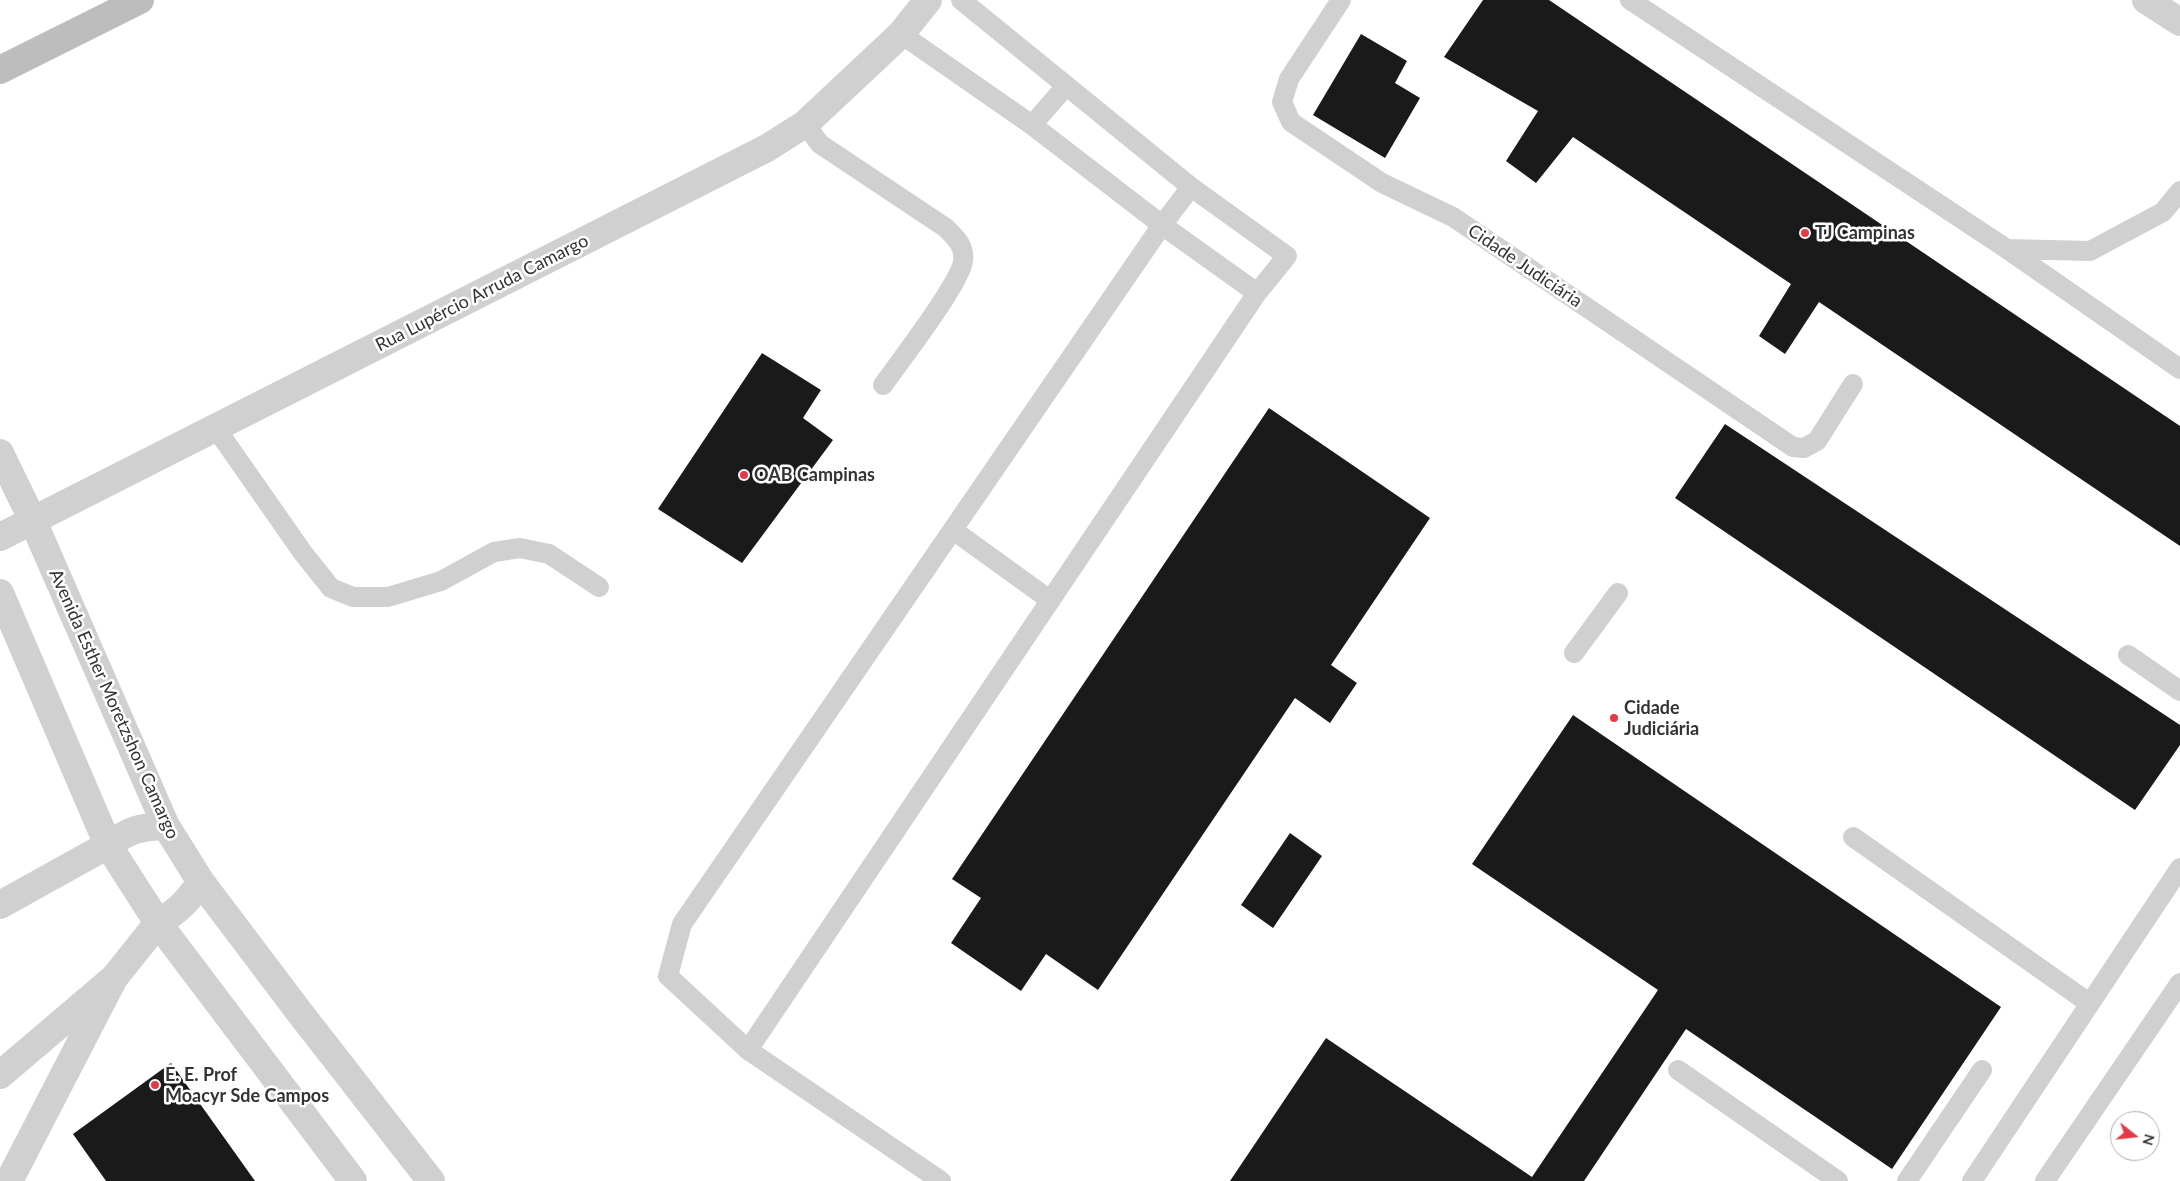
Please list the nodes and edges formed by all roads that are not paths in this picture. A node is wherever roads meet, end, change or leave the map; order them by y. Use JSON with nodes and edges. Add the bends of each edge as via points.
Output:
{"nodes":[{"id":1,"x":140,"y":0,"type":"edge"},
{"id":2,"x":928,"y":0,"type":"edge"},
{"id":3,"x":961,"y":0,"type":"edge"},
{"id":4,"x":1341,"y":0,"type":"edge"},
{"id":5,"x":1630,"y":0,"type":"edge"},
{"id":6,"x":2146,"y":0,"type":"edge"},
{"id":7,"x":2180,"y":22,"type":"edge"},
{"id":8,"x":900,"y":34,"type":"junction"},
{"id":9,"x":0,"y":70,"type":"edge"},
{"id":10,"x":1066,"y":86,"type":"junction"},
{"id":11,"x":805,"y":124,"type":"junction"},
{"id":12,"x":1032,"y":125,"type":"junction"},
{"id":13,"x":1191,"y":187,"type":"junction"},
{"id":14,"x":2180,"y":191,"type":"edge"},
{"id":15,"x":1162,"y":224,"type":"junction"},
{"id":16,"x":2006,"y":249,"type":"junction"},
{"id":17,"x":1257,"y":292,"type":"junction"},
{"id":18,"x":2180,"y":369,"type":"edge"},
{"id":19,"x":1853,"y":384,"type":"dead end"},
{"id":20,"x":883,"y":385,"type":"dead end"},
{"id":21,"x":215,"y":428,"type":"junction"},
{"id":22,"x":0,"y":453,"type":"edge"},
{"id":23,"x":33,"y":521,"type":"junction"},
{"id":24,"x":953,"y":530,"type":"junction"},
{"id":25,"x":0,"y":537,"type":"edge"},
{"id":26,"x":599,"y":587,"type":"dead end"},
{"id":27,"x":0,"y":593,"type":"edge"},
{"id":28,"x":1618,"y":593,"type":"dead end"},
{"id":29,"x":1050,"y":600,"type":"junction"},
{"id":30,"x":1574,"y":653,"type":"dead end"},
{"id":31,"x":2128,"y":655,"type":"dead end"},
{"id":32,"x":2180,"y":691,"type":"edge"},
{"id":33,"x":166,"y":826,"type":"junction"},
{"id":34,"x":1853,"y":838,"type":"dead end"},
{"id":35,"x":108,"y":845,"type":"junction"},
{"id":36,"x":2180,"y":868,"type":"edge"},
{"id":37,"x":201,"y":882,"type":"junction"},
{"id":38,"x":0,"y":905,"type":"edge"},
{"id":39,"x":158,"y":923,"type":"junction"},
{"id":40,"x":114,"y":978,"type":"junction"},
{"id":41,"x":2180,"y":983,"type":"edge"},
{"id":42,"x":2089,"y":1003,"type":"junction"},
{"id":43,"x":748,"y":1050,"type":"junction"},
{"id":44,"x":1678,"y":1070,"type":"dead end"},
{"id":45,"x":1982,"y":1070,"type":"dead end"},
{"id":46,"x":0,"y":1075,"type":"edge"},
{"id":47,"x":0,"y":1176,"type":"edge"},
{"id":48,"x":8,"y":1181,"type":"edge"},
{"id":49,"x":353,"y":1181,"type":"edge"},
{"id":50,"x":432,"y":1181,"type":"edge"},
{"id":51,"x":941,"y":1181,"type":"edge"},
{"id":52,"x":1838,"y":1181,"type":"edge"},
{"id":53,"x":1907,"y":1181,"type":"edge"},
{"id":54,"x":1972,"y":1181,"type":"edge"},
{"id":55,"x":2045,"y":1181,"type":"edge"}],
"edges":[{"from":1,"to":9,"type":"main road"},
{"from":2,"to":8,"type":"street","name":"Rua Lupércio Arruda Camargo"},
{"from":3,"to":10,"type":"lane"},
{"from":4,"to":19,"type":"lane","name":"Cidade Judiciária","via":[[1289,80],[1282,102],[1290,122],[1382,183],[1453,217],[1793,447],[1804,448],[1817,440]]},
{"from":5,"to":16,"type":"lane"},
{"from":6,"to":7,"type":"street"},
{"from":8,"to":11,"type":"street","name":"Rua Lupércio Arruda Camargo"},
{"from":8,"to":12,"type":"lane"},
{"from":10,"to":12,"type":"lane"},
{"from":10,"to":13,"type":"lane"},
{"from":11,"to":20,"type":"lane","via":[[820,144],[946,228],[962,244],[963,262],[954,283]]},
{"from":11,"to":21,"type":"street","name":"Rua Lupércio Arruda Camargo","via":[[767,148]]},
{"from":12,"to":15,"type":"lane"},
{"from":13,"to":15,"type":"lane"},
{"from":13,"to":17,"type":"lane","via":[[1287,256]]},
{"from":14,"to":16,"type":"lane","via":[[2163,212],[2090,251]]},
{"from":15,"to":17,"type":"lane"},
{"from":15,"to":24,"type":"lane"},
{"from":16,"to":18,"type":"lane"},
{"from":17,"to":29,"type":"lane"},
{"from":21,"to":23,"type":"street","name":"Rua Lupércio Arruda Camargo"},
{"from":21,"to":26,"type":"lane","via":[[331,588],[352,597],[388,597],[441,581],[494,552],[520,548],[549,554]]},
{"from":22,"to":23,"type":"street","name":"Avenida Esther Moretzshon Camargo"},
{"from":23,"to":25,"type":"street","name":"Rua Lupércio Arruda Camargo"},
{"from":23,"to":33,"type":"street","name":"Avenida Esther Moretzshon Camargo"},
{"from":24,"to":29,"type":"lane"},
{"from":24,"to":43,"type":"lane","via":[[682,924],[668,976]]},
{"from":27,"to":35,"type":"street"},
{"from":28,"to":30,"type":"lane"},
{"from":29,"to":43,"type":"lane"},
{"from":31,"to":32,"type":"lane"},
{"from":33,"to":35,"type":"street","via":[[142,827],[125,833]]},
{"from":33,"to":37,"type":"street","name":"Avenida Esther Moretzshon Camargo"},
{"from":34,"to":42,"type":"lane"},
{"from":35,"to":38,"type":"street"},
{"from":35,"to":39,"type":"street"},
{"from":36,"to":42,"type":"lane"},
{"from":37,"to":39,"type":"street","via":[[187,902]]},
{"from":37,"to":50,"type":"street","name":"Avenida Esther Moretzshon Camargo"},
{"from":39,"to":40,"type":"street"},
{"from":39,"to":49,"type":"street"},
{"from":40,"to":46,"type":"street"},
{"from":40,"to":48,"type":"street"},
{"from":41,"to":55,"type":"lane"},
{"from":42,"to":54,"type":"lane"},
{"from":43,"to":51,"type":"lane"},
{"from":44,"to":52,"type":"lane"},
{"from":45,"to":53,"type":"lane"},
{"from":47,"to":48,"type":"street"}]}
